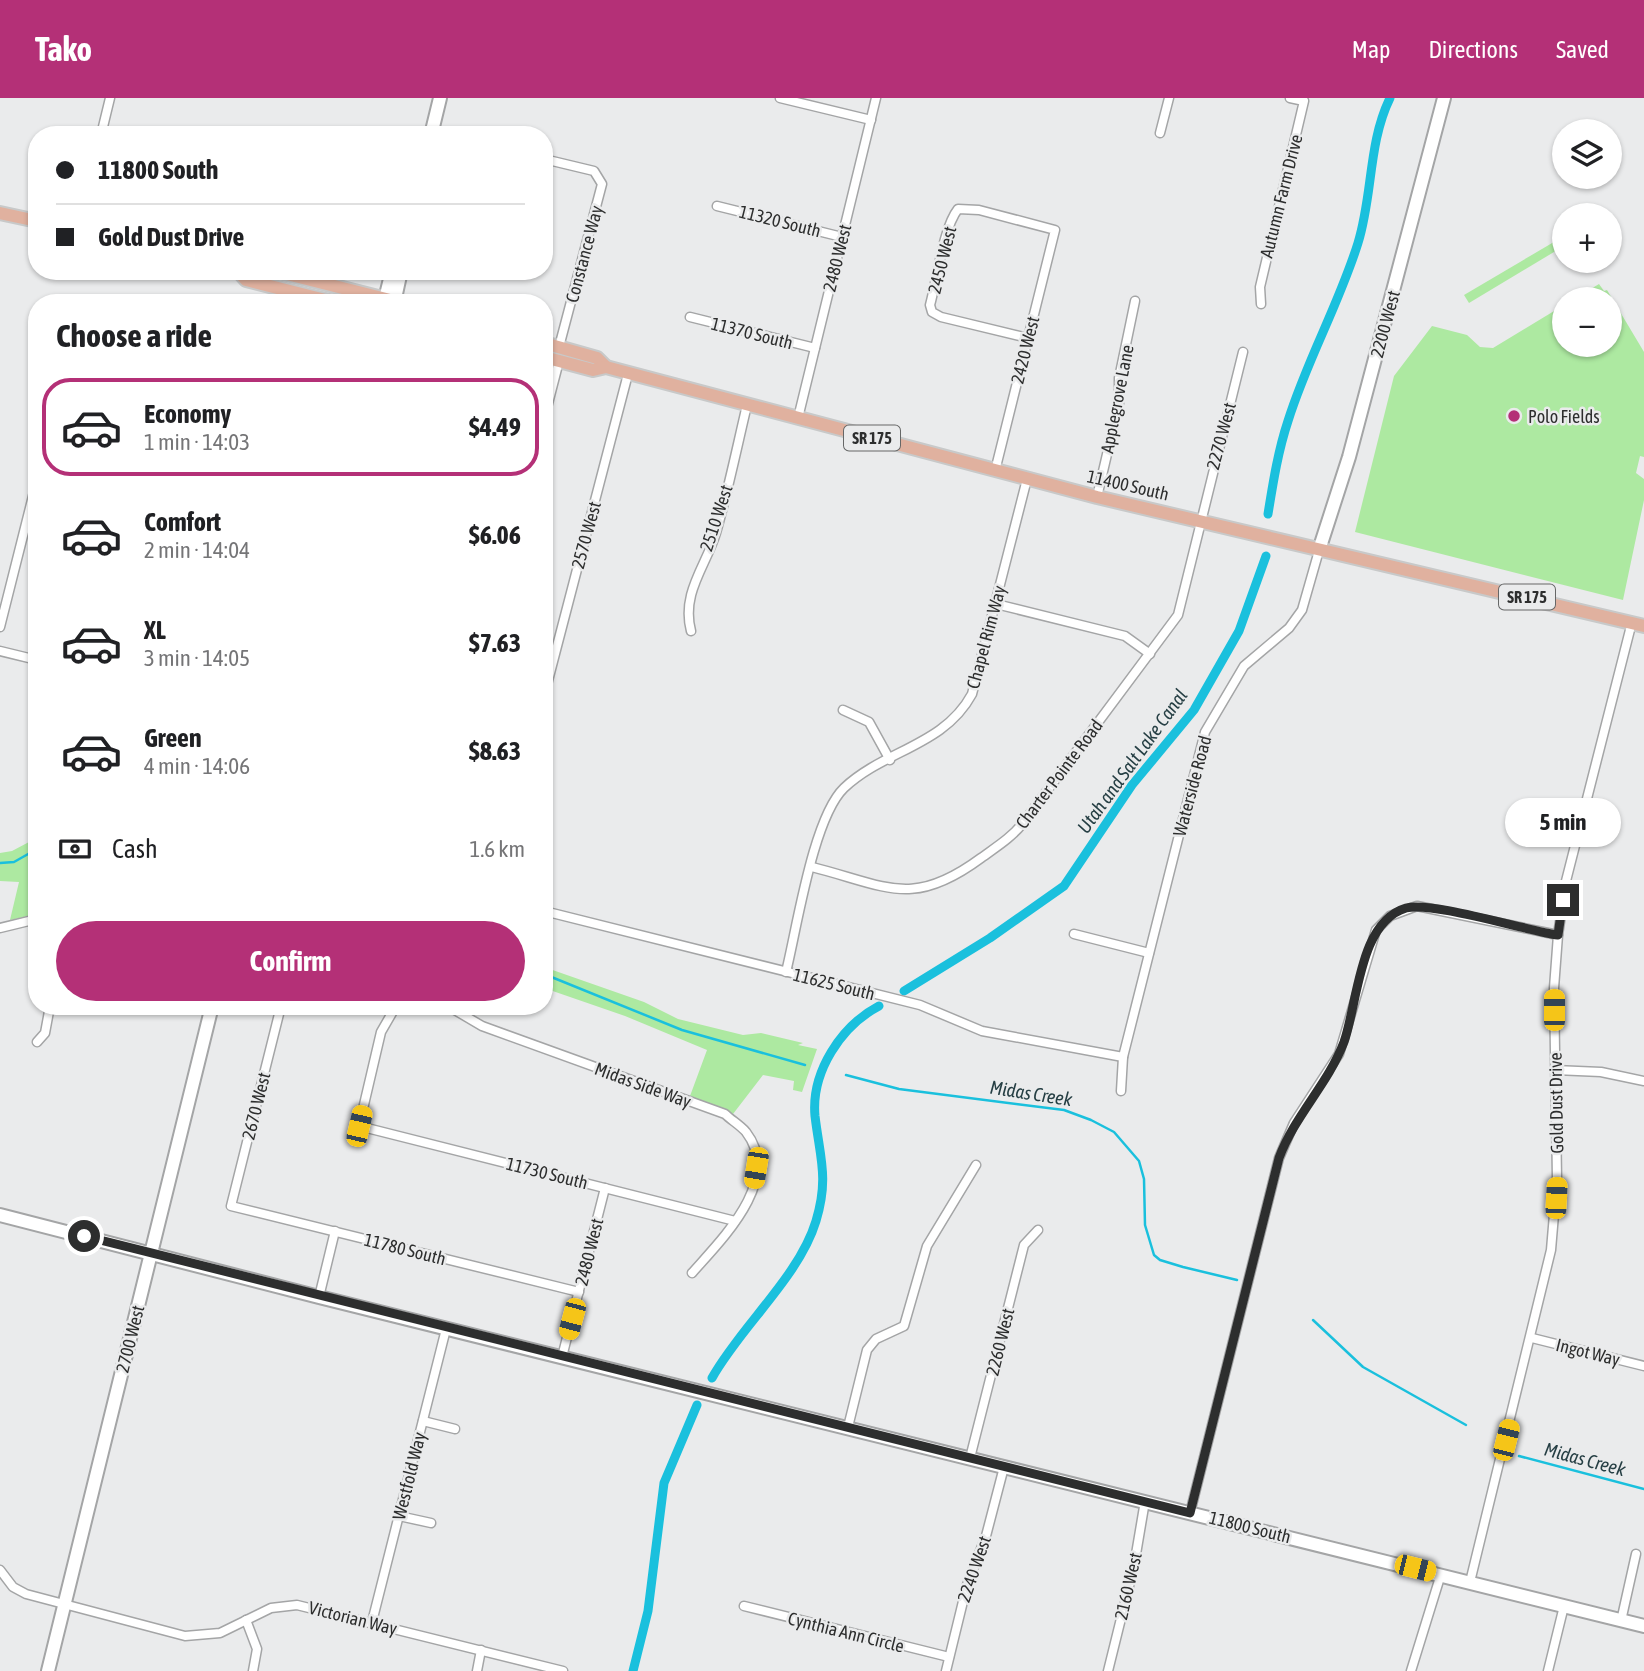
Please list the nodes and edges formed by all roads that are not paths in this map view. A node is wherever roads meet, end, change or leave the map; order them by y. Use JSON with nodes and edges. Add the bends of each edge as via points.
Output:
{"nodes":[{"id":1,"x":110,"y":98,"type":"edge"},
{"id":2,"x":440,"y":98,"type":"edge"},
{"id":3,"x":780,"y":98,"type":"edge"},
{"id":4,"x":876,"y":98,"type":"edge"},
{"id":5,"x":1169,"y":98,"type":"edge"},
{"id":6,"x":1290,"y":98,"type":"edge"},
{"id":7,"x":1444,"y":98,"type":"edge"},
{"id":8,"x":806,"y":101,"type":"edge"},
{"id":9,"x":871,"y":120,"type":"junction"},
{"id":10,"x":103,"y":126,"type":"edge"},
{"id":11,"x":433,"y":126,"type":"edge"},
{"id":12,"x":1160,"y":133,"type":"dead end"},
{"id":13,"x":553,"y":161,"type":"edge"},
{"id":14,"x":717,"y":206,"type":"dead end"},
{"id":15,"x":958,"y":209,"type":"joint"},
{"id":16,"x":0,"y":214,"type":"edge"},
{"id":17,"x":28,"y":219,"type":"edge"},
{"id":18,"x":842,"y":237,"type":"junction"},
{"id":19,"x":246,"y":280,"type":"edge"},
{"id":20,"x":310,"y":280,"type":"edge"},
{"id":21,"x":301,"y":294,"type":"edge"},
{"id":22,"x":365,"y":294,"type":"edge"},
{"id":23,"x":1135,"y":300,"type":"dead end"},
{"id":24,"x":1261,"y":304,"type":"dead end"},
{"id":25,"x":690,"y":317,"type":"dead end"},
{"id":26,"x":1028,"y":338,"type":"junction"},
{"id":27,"x":553,"y":345,"type":"edge"},
{"id":28,"x":559,"y":347,"type":"junction"},
{"id":29,"x":815,"y":348,"type":"junction"},
{"id":30,"x":1243,"y":352,"type":"dead end"},
{"id":31,"x":553,"y":359,"type":"edge"},
{"id":32,"x":559,"y":361,"type":"junction"},
{"id":33,"x":606,"y":367,"type":"junction"},
{"id":34,"x":628,"y":374,"type":"junction"},
{"id":35,"x":553,"y":384,"type":"edge"},
{"id":36,"x":747,"y":405,"type":"junction"},
{"id":37,"x":798,"y":418,"type":"junction"},
{"id":38,"x":995,"y":471,"type":"junction"},
{"id":39,"x":1027,"y":479,"type":"junction"},
{"id":40,"x":1097,"y":496,"type":"junction"},
{"id":41,"x":28,"y":516,"type":"edge"},
{"id":42,"x":1201,"y":520,"type":"junction"},
{"id":43,"x":1320,"y":547,"type":"junction"},
{"id":44,"x":996,"y":604,"type":"junction"},
{"id":45,"x":1638,"y":624,"type":"edge"},
{"id":46,"x":0,"y":627,"type":"edge"},
{"id":47,"x":691,"y":631,"type":"dead end"},
{"id":48,"x":0,"y":651,"type":"edge"},
{"id":49,"x":1150,"y":654,"type":"junction"},
{"id":50,"x":28,"y":658,"type":"edge"},
{"id":51,"x":553,"y":662,"type":"edge"},
{"id":52,"x":843,"y":710,"type":"dead end"},
{"id":53,"x":890,"y":760,"type":"junction"},
{"id":54,"x":812,"y":867,"type":"junction"},
{"id":55,"x":553,"y":913,"type":"edge"},
{"id":56,"x":28,"y":921,"type":"edge"},
{"id":57,"x":0,"y":928,"type":"edge"},
{"id":58,"x":1074,"y":933,"type":"dead end"},
{"id":59,"x":1558,"y":935,"type":"junction"},
{"id":60,"x":1149,"y":953,"type":"junction"},
{"id":61,"x":786,"y":972,"type":"junction"},
{"id":62,"x":48,"y":1015,"type":"edge"},
{"id":63,"x":210,"y":1015,"type":"edge"},
{"id":64,"x":279,"y":1015,"type":"edge"},
{"id":65,"x":391,"y":1015,"type":"edge"},
{"id":66,"x":463,"y":1015,"type":"edge"},
{"id":67,"x":37,"y":1042,"type":"dead end"},
{"id":68,"x":1123,"y":1057,"type":"junction"},
{"id":69,"x":1555,"y":1070,"type":"junction"},
{"id":70,"x":1644,"y":1081,"type":"edge"},
{"id":71,"x":1121,"y":1091,"type":"dead end"},
{"id":72,"x":976,"y":1165,"type":"dead end"},
{"id":73,"x":605,"y":1188,"type":"junction"},
{"id":74,"x":231,"y":1206,"type":"joint"},
{"id":75,"x":0,"y":1215,"type":"edge"},
{"id":76,"x":735,"y":1221,"type":"junction"},
{"id":77,"x":1038,"y":1230,"type":"dead end"},
{"id":78,"x":335,"y":1231,"type":"junction"},
{"id":79,"x":152,"y":1254,"type":"junction"},
{"id":80,"x":692,"y":1273,"type":"dead end"},
{"id":81,"x":579,"y":1292,"type":"junction"},
{"id":82,"x":318,"y":1297,"type":"junction"},
{"id":83,"x":446,"y":1329,"type":"junction"},
{"id":84,"x":1532,"y":1338,"type":"junction"},
{"id":85,"x":562,"y":1357,"type":"junction"},
{"id":86,"x":1644,"y":1366,"type":"edge"},
{"id":87,"x":423,"y":1421,"type":"junction"},
{"id":88,"x":848,"y":1427,"type":"junction"},
{"id":89,"x":454,"y":1429,"type":"dead end"},
{"id":90,"x":971,"y":1458,"type":"junction"},
{"id":91,"x":1003,"y":1467,"type":"junction"},
{"id":92,"x":1145,"y":1501,"type":"junction"},
{"id":93,"x":1190,"y":1513,"type":"junction"},
{"id":94,"x":399,"y":1516,"type":"junction"},
{"id":95,"x":431,"y":1523,"type":"dead end"},
{"id":96,"x":1636,"y":1554,"type":"dead end"},
{"id":97,"x":0,"y":1570,"type":"edge"},
{"id":98,"x":1441,"y":1574,"type":"junction"},
{"id":99,"x":1470,"y":1581,"type":"junction"},
{"id":100,"x":65,"y":1604,"type":"junction"},
{"id":101,"x":744,"y":1606,"type":"dead end"},
{"id":102,"x":1564,"y":1606,"type":"junction"},
{"id":103,"x":246,"y":1620,"type":"junction"},
{"id":104,"x":1620,"y":1620,"type":"junction"},
{"id":105,"x":372,"y":1622,"type":"junction"},
{"id":106,"x":1644,"y":1626,"type":"edge"},
{"id":107,"x":481,"y":1650,"type":"junction"},
{"id":108,"x":949,"y":1657,"type":"junction"},
{"id":109,"x":48,"y":1671,"type":"edge"},
{"id":110,"x":253,"y":1671,"type":"edge"},
{"id":111,"x":477,"y":1671,"type":"edge"},
{"id":112,"x":564,"y":1671,"type":"edge"},
{"id":113,"x":946,"y":1671,"type":"edge"},
{"id":114,"x":1108,"y":1671,"type":"edge"},
{"id":115,"x":1411,"y":1671,"type":"edge"},
{"id":116,"x":1548,"y":1671,"type":"edge"}],
"edges":[{"from":1,"to":10,"type":"street"},
{"from":2,"to":11,"type":"main road"},
{"from":3,"to":8,"type":"street"},
{"from":4,"to":9,"type":"street","name":"2480 West"},
{"from":5,"to":12,"type":"street"},
{"from":6,"to":24,"type":"street","name":"Autumn Farm Drive","via":[[1304,102],[1260,287]]},
{"from":7,"to":43,"type":"main road","name":"2200 West","via":[[1349,457]]},
{"from":8,"to":9,"type":"street"},
{"from":9,"to":18,"type":"street","name":"2480 West"},
{"from":13,"to":28,"type":"street","name":"Constance Way","via":[[594,171],[602,184]]},
{"from":14,"to":18,"type":"street","name":"11320 South"},
{"from":15,"to":26,"type":"street","name":"2450 West","via":[[930,305],[932,312]]},
{"from":15,"to":26,"type":"street","name":"2420 West","via":[[1055,230]]},
{"from":16,"to":17,"type":"main road"},
{"from":18,"to":29,"type":"street","name":"2480 West"},
{"from":19,"to":21,"type":"main road"},
{"from":20,"to":22,"type":"main road"},
{"from":23,"to":40,"type":"street","name":"Applegrove Lane","via":[[1119,378],[1119,403]]},
{"from":25,"to":29,"type":"street","name":"11370 South"},
{"from":26,"to":38,"type":"street","name":"2420 West"},
{"from":27,"to":28,"type":"main road","name":"11400 South","number":"SR 175"},
{"from":28,"to":33,"type":"main road","name":"11400 South","number":"SR 175","via":[[597,358]]},
{"from":29,"to":37,"type":"street","name":"2480 West"},
{"from":30,"to":42,"type":"street","name":"2270 West"},
{"from":31,"to":32,"type":"main road","name":"11400 South","number":"SR 175"},
{"from":32,"to":33,"type":"main road","name":"11400 South","number":"SR 175","via":[[593,370]]},
{"from":32,"to":35,"type":"street"},
{"from":33,"to":34,"type":"main road","name":"11400 South","number":"SR 175"},
{"from":34,"to":36,"type":"main road","name":"11400 South","number":"SR 175"},
{"from":34,"to":51,"type":"street","name":"2570 West"},
{"from":36,"to":37,"type":"main road","name":"11400 South","number":"SR 175"},
{"from":36,"to":47,"type":"street","name":"2510 West","via":[[716,531],[694,583],[688,609]]},
{"from":37,"to":38,"type":"main road","name":"11400 South","number":"SR 175"},
{"from":38,"to":39,"type":"main road","name":"11400 South","number":"SR 175"},
{"from":39,"to":40,"type":"main road","name":"11400 South","number":"SR 175"},
{"from":39,"to":44,"type":"street","name":"Chapel Rim Way"},
{"from":40,"to":42,"type":"main road","name":"11400 South","number":"SR 175"},
{"from":41,"to":46,"type":"street"},
{"from":42,"to":43,"type":"main road","name":"11400 South","number":"SR 175"},
{"from":42,"to":49,"type":"street","name":"Charter Pointe Road","via":[[1181,608]]},
{"from":43,"to":45,"type":"main road","name":"11400 South","number":"SR 175"},
{"from":43,"to":60,"type":"street","name":"Waterside Road","via":[[1302,610],[1289,628],[1244,666],[1205,732]]},
{"from":44,"to":49,"type":"street","via":[[1125,636]]},
{"from":44,"to":53,"type":"street","name":"Chapel Rim Way","via":[[978,678],[963,709],[936,735]]},
{"from":45,"to":59,"type":"street","name":"Gold Dust Drive","via":[[1571,863]]},
{"from":48,"to":50,"type":"street"},
{"from":49,"to":54,"type":"street","name":"Charter Pointe Road","via":[[1017,831],[960,874],[932,887],[902,890]]},
{"from":52,"to":53,"type":"street","via":[[869,722]]},
{"from":53,"to":54,"type":"street","name":"Chapel Rim Way","via":[[850,783],[834,800]]},
{"from":54,"to":61,"type":"street","name":"Chapel Rim Way"},
{"from":55,"to":61,"type":"street","name":"11625 South"},
{"from":56,"to":57,"type":"street"},
{"from":58,"to":60,"type":"street"},
{"from":59,"to":69,"type":"street","name":"Gold Dust Drive"},
{"from":59,"to":93,"type":"street","via":[[1428,907],[1398,912],[1377,930],[1339,1054],[1294,1123],[1279,1158]]},
{"from":60,"to":68,"type":"street","name":"Waterside Road"},
{"from":61,"to":68,"type":"street","name":"11625 South","via":[[920,1005],[982,1031]]},
{"from":62,"to":67,"type":"street","via":[[45,1033]]},
{"from":63,"to":79,"type":"main road","name":"2700 West"},
{"from":64,"to":74,"type":"street","name":"2670 West"},
{"from":65,"to":73,"type":"street","name":"11730 South","via":[[381,1032],[359,1126]]},
{"from":66,"to":76,"type":"street","name":"Midas Side Way","via":[[482,1026],[725,1114],[755,1147],[752,1192]]},
{"from":68,"to":71,"type":"street","name":"Waterside Road"},
{"from":69,"to":70,"type":"street","via":[[1601,1072]]},
{"from":69,"to":84,"type":"street","name":"Gold Dust Drive","via":[[1555,1217]]},
{"from":72,"to":88,"type":"street","via":[[928,1246],[904,1326],[876,1339],[867,1350]]},
{"from":73,"to":76,"type":"street","name":"11730 South"},
{"from":73,"to":81,"type":"street","name":"2480 West"},
{"from":74,"to":78,"type":"street","name":"11780 South"},
{"from":75,"to":79,"type":"main road","name":"11800 South"},
{"from":76,"to":80,"type":"street","name":"Midas Side Way"},
{"from":77,"to":90,"type":"street","name":"2260 West","via":[[1024,1245]]},
{"from":78,"to":81,"type":"street","name":"11780 South"},
{"from":78,"to":82,"type":"street"},
{"from":79,"to":82,"type":"main road","name":"11800 South"},
{"from":79,"to":100,"type":"main road","name":"2700 West"},
{"from":81,"to":85,"type":"street","name":"2480 West"},
{"from":82,"to":83,"type":"main road","name":"11800 South"},
{"from":83,"to":85,"type":"main road","name":"11800 South"},
{"from":83,"to":87,"type":"street","name":"Westfold Way"},
{"from":84,"to":86,"type":"street","name":"Ingot Way"},
{"from":84,"to":99,"type":"street","name":"Gold Dust Drive"},
{"from":85,"to":88,"type":"main road","name":"11800 South"},
{"from":87,"to":89,"type":"street"},
{"from":87,"to":94,"type":"street","name":"Westfold Way"},
{"from":88,"to":90,"type":"main road","name":"11800 South"},
{"from":90,"to":91,"type":"main road","name":"11800 South"},
{"from":91,"to":92,"type":"main road","name":"11800 South"},
{"from":91,"to":108,"type":"street","name":"2240 West"},
{"from":92,"to":93,"type":"main road","name":"11800 South"},
{"from":92,"to":114,"type":"street","name":"2160 West"},
{"from":93,"to":98,"type":"main road","name":"11800 South"},
{"from":94,"to":95,"type":"street"},
{"from":94,"to":105,"type":"street","name":"Westfold Way"},
{"from":96,"to":104,"type":"street"},
{"from":97,"to":100,"type":"street","name":"Victorian Way","via":[[17,1590]]},
{"from":98,"to":99,"type":"main road","name":"11800 South"},
{"from":98,"to":115,"type":"street"},
{"from":99,"to":102,"type":"main road","name":"11800 South"},
{"from":100,"to":103,"type":"street","name":"Victorian Way","via":[[184,1636],[220,1633]]},
{"from":100,"to":109,"type":"main road","name":"2700 West"},
{"from":101,"to":108,"type":"street","name":"Cynthia Ann Circle"},
{"from":102,"to":104,"type":"main road","name":"11800 South"},
{"from":102,"to":116,"type":"street"},
{"from":103,"to":105,"type":"street","name":"Victorian Way","via":[[271,1608],[296,1605]]},
{"from":103,"to":110,"type":"street","via":[[257,1648]]},
{"from":104,"to":106,"type":"main road","name":"11800 South"},
{"from":105,"to":107,"type":"street","name":"Victorian Way"},
{"from":107,"to":111,"type":"street"},
{"from":107,"to":112,"type":"street","name":"Victorian Way"},
{"from":108,"to":113,"type":"street","name":"2240 West"}]}
